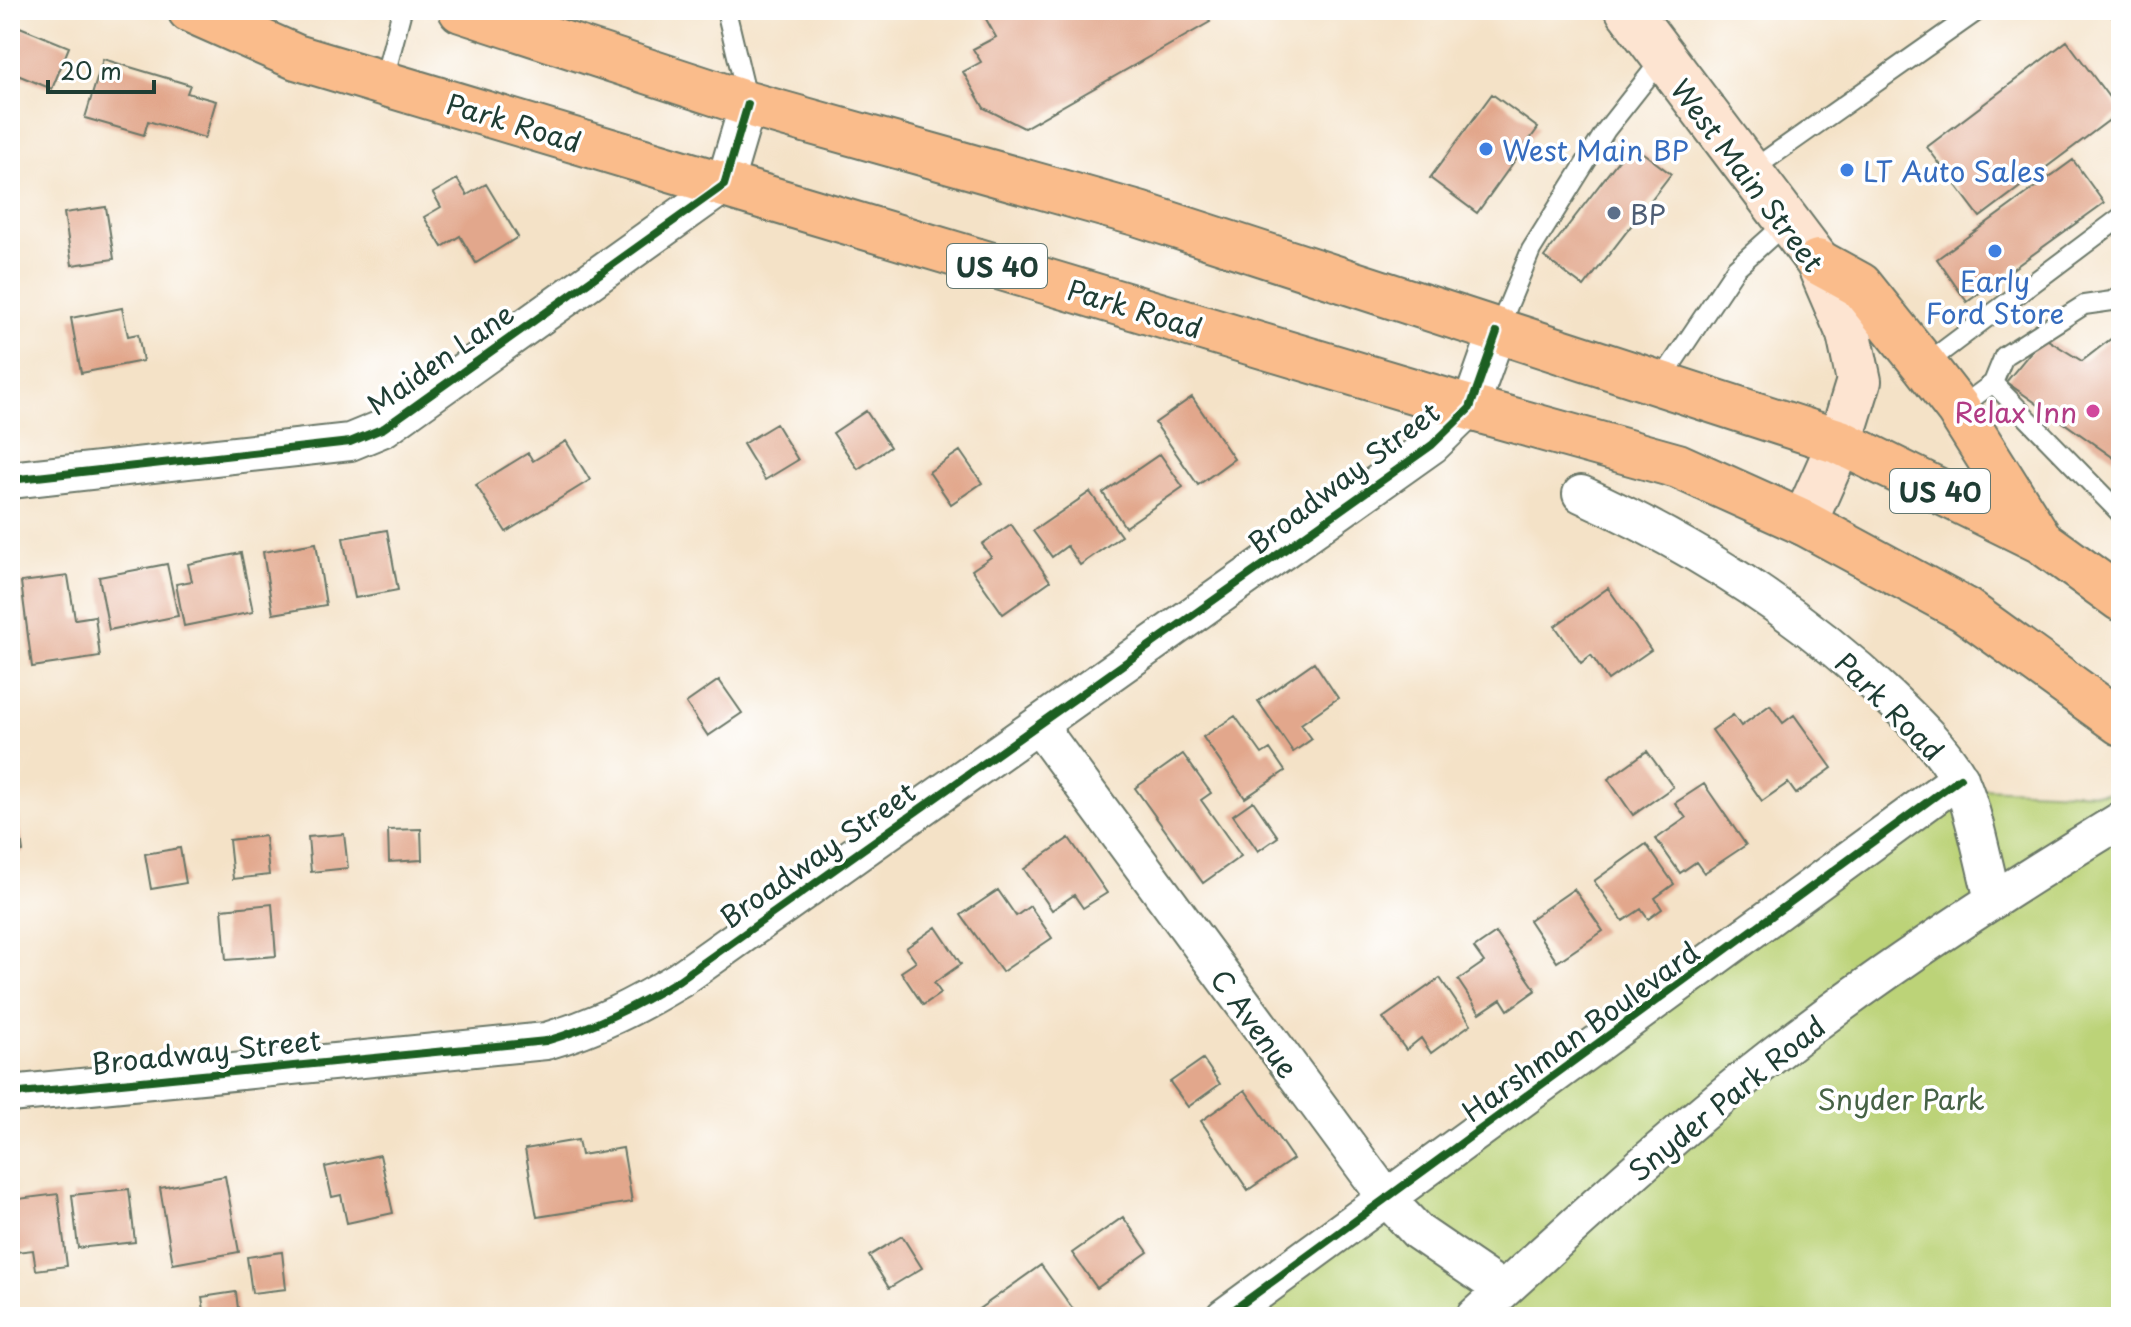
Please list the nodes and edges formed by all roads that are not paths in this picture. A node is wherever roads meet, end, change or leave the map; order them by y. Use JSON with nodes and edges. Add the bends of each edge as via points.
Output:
{"nodes":[{"id":1,"x":190,"y":10,"type":"edge"},
{"id":2,"x":402,"y":10,"type":"edge"},
{"id":3,"x":461,"y":10,"type":"edge"},
{"id":4,"x":726,"y":10,"type":"edge"},
{"id":5,"x":1628,"y":10,"type":"edge"},
{"id":6,"x":1979,"y":10,"type":"edge"},
{"id":7,"x":1662,"y":59,"type":"junction"},
{"id":8,"x":383,"y":83,"type":"junction"},
{"id":9,"x":748,"y":104,"type":"junction"},
{"id":10,"x":1749,"y":172,"type":"junction"},
{"id":11,"x":724,"y":185,"type":"junction"},
{"id":12,"x":2121,"y":217,"type":"edge"},
{"id":13,"x":1787,"y":222,"type":"junction"},
{"id":14,"x":1818,"y":262,"type":"junction"},
{"id":15,"x":2121,"y":294,"type":"edge"},
{"id":16,"x":1497,"y":332,"type":"junction"},
{"id":17,"x":1924,"y":365,"type":"junction"},
{"id":18,"x":1659,"y":383,"type":"junction"},
{"id":19,"x":1993,"y":383,"type":"junction"},
{"id":20,"x":1470,"y":408,"type":"junction"},
{"id":21,"x":1958,"y":409,"type":"junction"},
{"id":22,"x":1840,"y":442,"type":"junction"},
{"id":23,"x":10,"y":480,"type":"edge"},
{"id":24,"x":1581,"y":494,"type":"dead end"},
{"id":25,"x":2121,"y":514,"type":"edge"},
{"id":26,"x":1804,"y":523,"type":"junction"},
{"id":27,"x":2041,"y":541,"type":"junction"},
{"id":28,"x":2121,"y":599,"type":"edge"},
{"id":29,"x":2118,"y":714,"type":"edge"},
{"id":30,"x":1038,"y":725,"type":"junction"},
{"id":31,"x":1960,"y":778,"type":"junction"},
{"id":32,"x":2121,"y":820,"type":"edge"},
{"id":33,"x":1993,"y":899,"type":"junction"},
{"id":34,"x":10,"y":1094,"type":"edge"},
{"id":35,"x":1388,"y":1200,"type":"junction"},
{"id":36,"x":1503,"y":1290,"type":"junction"},
{"id":37,"x":1224,"y":1317,"type":"edge"},
{"id":38,"x":1474,"y":1317,"type":"edge"}],
"edges":[{"from":1,"to":8,"type":"main road","name":"Park Road","number":"US 40","via":[[296,57]]},
{"from":2,"to":8,"type":"lane"},
{"from":3,"to":9,"type":"main road","number":"US 40"},
{"from":4,"to":9,"type":"lane"},
{"from":5,"to":7,"type":"street","name":"West Main Street"},
{"from":6,"to":10,"type":"lane"},
{"from":7,"to":10,"type":"street","name":"West Main Street"},
{"from":7,"to":16,"type":"lane","via":[[1606,130],[1531,250]]},
{"from":8,"to":11,"type":"main road","name":"Park Road","number":"US 40"},
{"from":9,"to":11,"type":"street"},
{"from":9,"to":16,"type":"main road","number":"US 40","via":[[1139,214]]},
{"from":10,"to":13,"type":"street","name":"West Main Street"},
{"from":11,"to":20,"type":"main road","name":"Park Road","number":"US 40"},
{"from":11,"to":23,"type":"street","name":"Maiden Lane","via":[[384,428],[350,442]]},
{"from":12,"to":17,"type":"lane"},
{"from":13,"to":14,"type":"street","name":"West Main Street"},
{"from":13,"to":18,"type":"lane","via":[[1736,268]]},
{"from":14,"to":17,"type":"main road","via":[[1860,285]]},
{"from":14,"to":22,"type":"street","name":"West Main Street","via":[[1849,334],[1859,381]]},
{"from":15,"to":19,"type":"lane","via":[[2112,301],[2084,305],[2004,356]]},
{"from":16,"to":18,"type":"main road","number":"US 40"},
{"from":16,"to":20,"type":"street","name":"Broadway Street"},
{"from":17,"to":21,"type":"main road"},
{"from":18,"to":22,"type":"main road","number":"US 40"},
{"from":19,"to":21,"type":"lane"},
{"from":19,"to":25,"type":"lane"},
{"from":20,"to":26,"type":"main road","name":"Park Road","number":"US 40","via":[[1678,466]]},
{"from":20,"to":30,"type":"street","name":"Broadway Street","via":[[1432,445]]},
{"from":21,"to":27,"type":"main road"},
{"from":22,"to":26,"type":"street","name":"West Main Street"},
{"from":22,"to":27,"type":"main road","number":"US 40"},
{"from":24,"to":31,"type":"street","name":"Park Road","via":[[1706,559],[1780,607],[1901,708]]},
{"from":26,"to":29,"type":"main road","number":"US 40","via":[[1965,610]]},
{"from":27,"to":28,"type":"main road","number":"US 40"},
{"from":30,"to":34,"type":"street","name":"Broadway Street","via":[[679,980],[584,1031],[546,1041]]},
{"from":30,"to":35,"type":"street","name":"C Avenue"},
{"from":31,"to":33,"type":"street","name":"Park Road"},
{"from":31,"to":35,"type":"street","name":"Harshman Boulevard"},
{"from":32,"to":33,"type":"street"},
{"from":33,"to":36,"type":"street","name":"Snyder Park Road","via":[[1775,1053]]},
{"from":35,"to":36,"type":"street","name":"C Avenue","via":[[1418,1232]]},
{"from":35,"to":37,"type":"street","name":"Harshman Boulevard"},
{"from":36,"to":38,"type":"street","name":"Snyder Park Road"}]}
